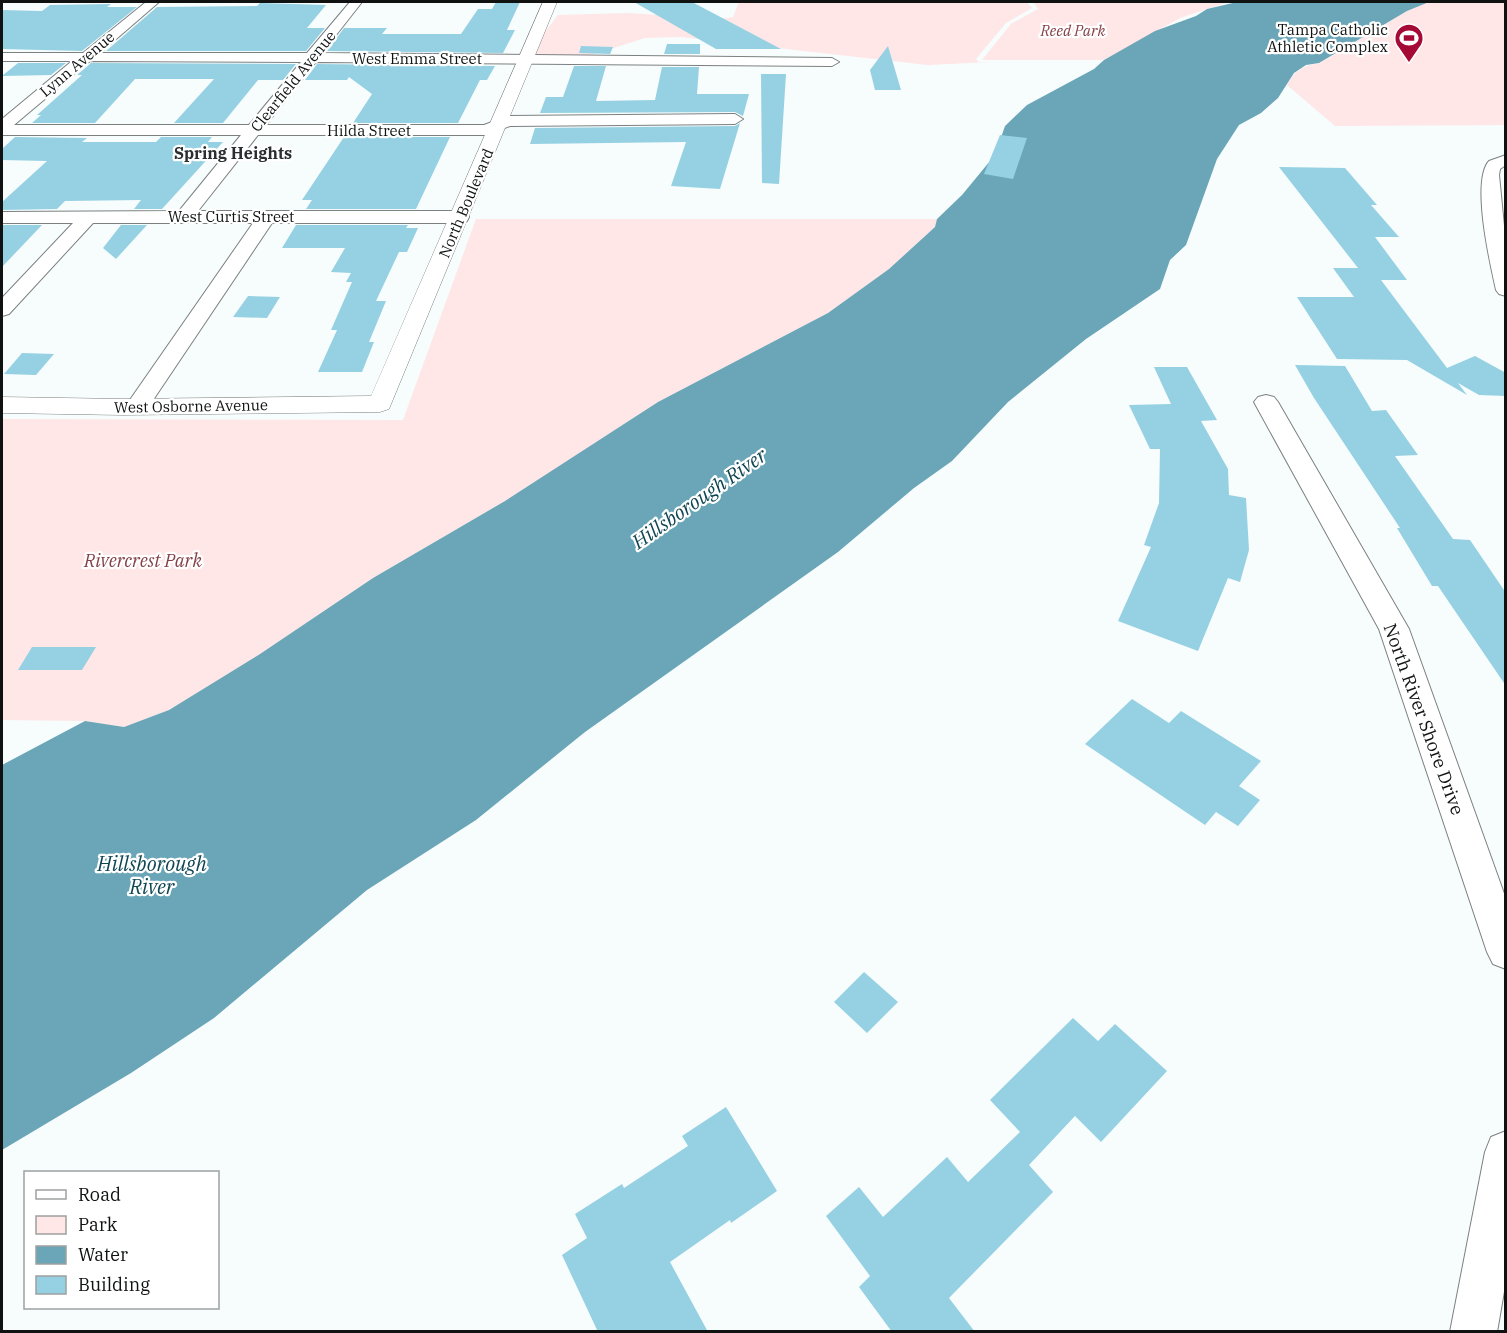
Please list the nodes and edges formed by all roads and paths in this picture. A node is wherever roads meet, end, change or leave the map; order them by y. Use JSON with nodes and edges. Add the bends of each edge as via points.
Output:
{"nodes":[{"id":1,"x":153,"y":2,"type":"edge"},
{"id":2,"x":356,"y":2,"type":"edge"},
{"id":3,"x":550,"y":2,"type":"edge"},
{"id":4,"x":2,"y":57,"type":"edge"},
{"id":5,"x":86,"y":57,"type":"junction"},
{"id":6,"x":312,"y":57,"type":"junction"},
{"id":7,"x":526,"y":58,"type":"junction"},
{"id":8,"x":832,"y":62,"type":"dead end"},
{"id":9,"x":735,"y":119,"type":"dead end"},
{"id":10,"x":498,"y":125,"type":"junction"},
{"id":11,"x":2,"y":128,"type":"edge"},
{"id":12,"x":253,"y":130,"type":"junction"},
{"id":13,"x":1506,"y":160,"type":"edge"},
{"id":14,"x":89,"y":216,"type":"junction"},
{"id":15,"x":267,"y":216,"type":"junction"},
{"id":16,"x":2,"y":217,"type":"edge"},
{"id":17,"x":184,"y":217,"type":"junction"},
{"id":18,"x":460,"y":218,"type":"junction"},
{"id":19,"x":1500,"y":238,"type":"edge"},
{"id":20,"x":1506,"y":290,"type":"edge"},
{"id":21,"x":2,"y":310,"type":"edge"},
{"id":22,"x":1266,"y":402,"type":"dead end"},
{"id":23,"x":380,"y":404,"type":"joint"},
{"id":24,"x":2,"y":405,"type":"edge"},
{"id":25,"x":137,"y":407,"type":"junction"},
{"id":26,"x":1506,"y":952,"type":"edge"},
{"id":27,"x":1506,"y":1152,"type":"edge"},
{"id":28,"x":1473,"y":1332,"type":"edge"}],
"edges":[{"from":1,"to":5,"type":"street","name":"Lynn Avenue"},
{"from":2,"to":6,"type":"street","name":"Clearfield Avenue"},
{"from":3,"to":7,"type":"street","name":"North Boulevard"},
{"from":4,"to":5,"type":"street","name":"West Emma Street"},
{"from":5,"to":6,"type":"street","name":"West Emma Street"},
{"from":5,"to":11,"type":"street","name":"Lynn Avenue"},
{"from":6,"to":7,"type":"street","name":"West Emma Street"},
{"from":6,"to":12,"type":"street","name":"Clearfield Avenue"},
{"from":7,"to":8,"type":"street","name":"West Emma Street"},
{"from":7,"to":10,"type":"street","name":"North Boulevard"},
{"from":9,"to":10,"type":"street","name":"Hilda Street","via":[[508,121]]},
{"from":10,"to":12,"type":"street","name":"Hilda Street","via":[[486,130]]},
{"from":10,"to":18,"type":"street","name":"North Boulevard"},
{"from":11,"to":12,"type":"street","name":"Hilda Street"},
{"from":12,"to":17,"type":"street","name":"Clearfield Avenue"},
{"from":13,"to":19,"type":"street","via":[[1490,169]]},
{"from":14,"to":16,"type":"street","name":"West Curtis Street"},
{"from":14,"to":17,"type":"street","name":"West Curtis Street"},
{"from":14,"to":21,"type":"street"},
{"from":15,"to":17,"type":"street","name":"West Curtis Street"},
{"from":15,"to":18,"type":"street","name":"West Curtis Street"},
{"from":15,"to":25,"type":"street"},
{"from":18,"to":23,"type":"street","name":"North Boulevard"},
{"from":19,"to":20,"type":"street"},
{"from":22,"to":26,"type":"street","name":"North River Shore Drive","via":[[1394,628]]},
{"from":23,"to":25,"type":"street","name":"West Osborne Avenue"},
{"from":24,"to":25,"type":"street","name":"West Osborne Avenue"},
{"from":27,"to":28,"type":"street"}]}
